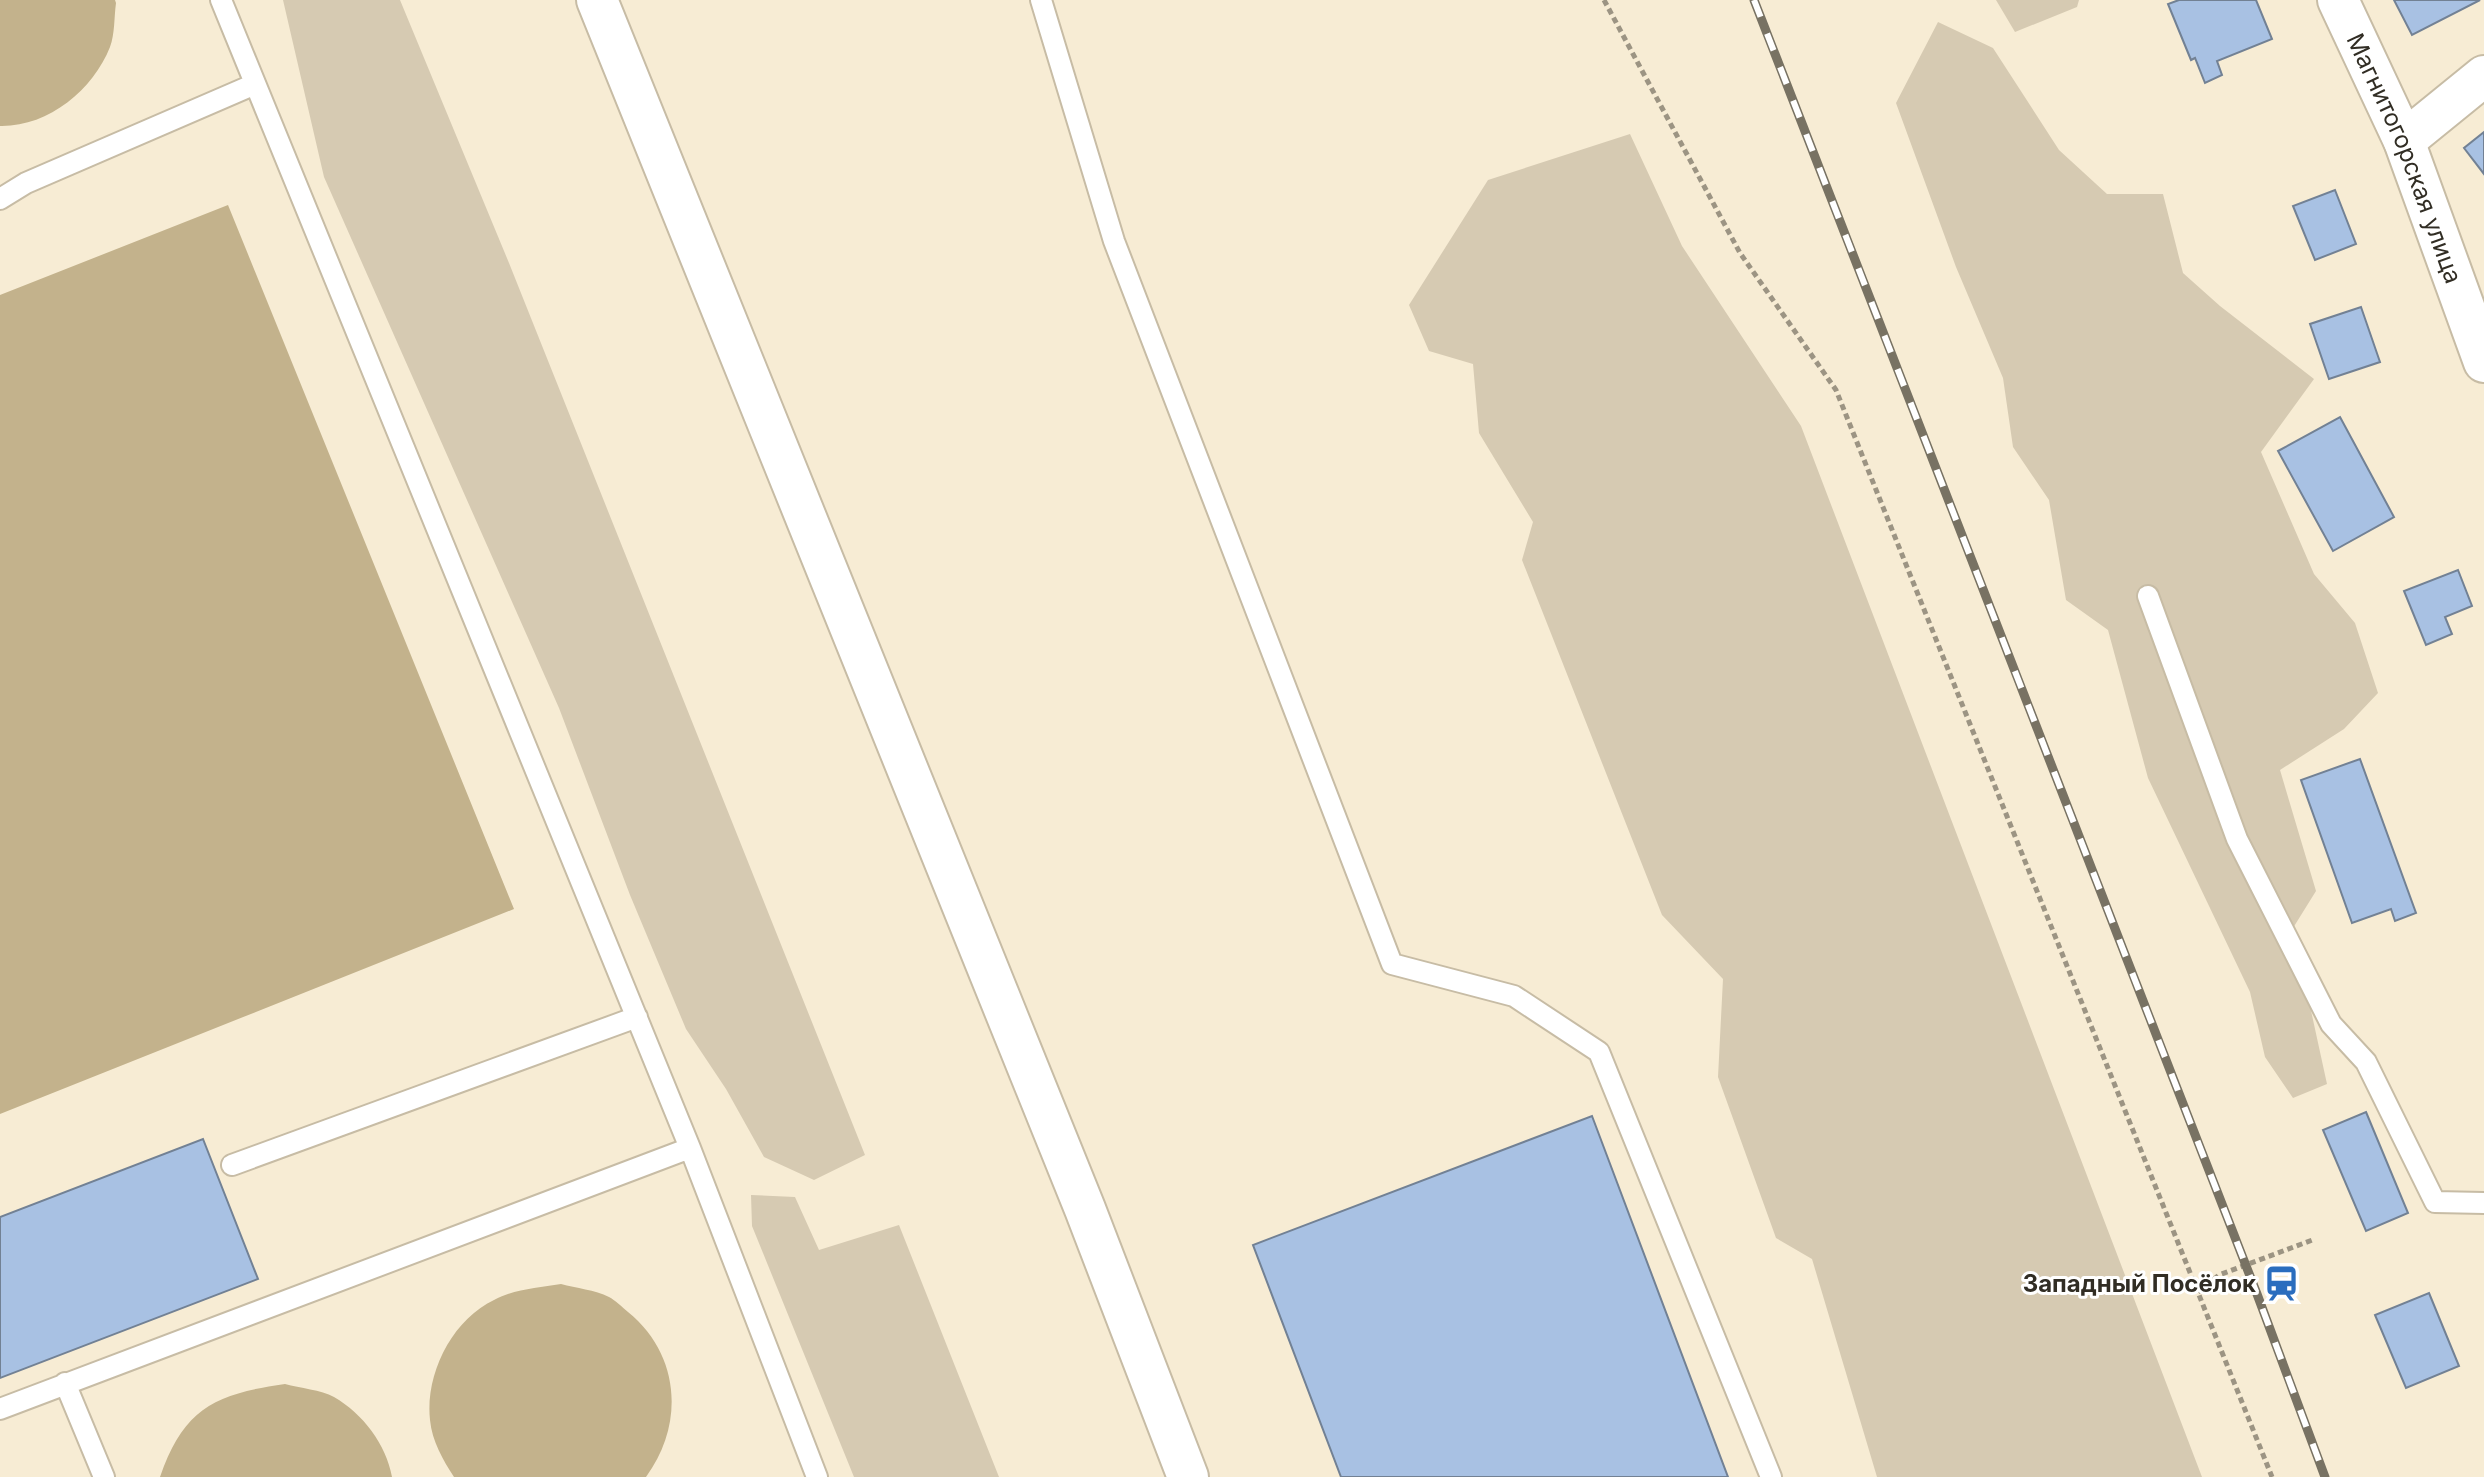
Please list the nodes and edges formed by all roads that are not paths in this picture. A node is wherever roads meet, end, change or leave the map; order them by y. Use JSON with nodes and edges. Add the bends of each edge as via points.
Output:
{"nodes":[{"id":1,"x":221,"y":0,"type":"edge"},
{"id":2,"x":597,"y":0,"type":"edge"},
{"id":3,"x":1041,"y":0,"type":"edge"},
{"id":4,"x":2338,"y":0,"type":"edge"},
{"id":5,"x":2484,"y":76,"type":"edge"},
{"id":6,"x":255,"y":84,"type":"junction"},
{"id":7,"x":2404,"y":141,"type":"junction"},
{"id":8,"x":0,"y":199,"type":"edge"},
{"id":9,"x":2484,"y":362,"type":"edge"},
{"id":10,"x":2148,"y":596,"type":"dead end"},
{"id":11,"x":637,"y":1017,"type":"junction"},
{"id":12,"x":690,"y":1148,"type":"junction"},
{"id":13,"x":232,"y":1165,"type":"dead end"},
{"id":14,"x":2484,"y":1203,"type":"edge"},
{"id":15,"x":65,"y":1383,"type":"junction"},
{"id":16,"x":0,"y":1409,"type":"edge"},
{"id":17,"x":104,"y":1477,"type":"edge"},
{"id":18,"x":817,"y":1477,"type":"edge"},
{"id":19,"x":1188,"y":1477,"type":"edge"},
{"id":20,"x":1771,"y":1477,"type":"edge"}],
"edges":[{"from":1,"to":6,"type":"lane"},
{"from":2,"to":19,"type":"street"},
{"from":3,"to":20,"type":"lane","via":[[1114,241],[1392,964],[1514,996],[1599,1052]]},
{"from":4,"to":7,"type":"street","name":"Магнитогорская улица"},
{"from":5,"to":7,"type":"street"},
{"from":6,"to":8,"type":"lane"},
{"from":6,"to":11,"type":"lane"},
{"from":7,"to":9,"type":"street","name":"Магнитогорская улица"},
{"from":10,"to":14,"type":"lane","via":[[2237,839],[2331,1024],[2366,1062],[2435,1202]]},
{"from":11,"to":12,"type":"lane"},
{"from":11,"to":13,"type":"lane"},
{"from":12,"to":15,"type":"lane"},
{"from":12,"to":18,"type":"lane"},
{"from":15,"to":16,"type":"lane"},
{"from":15,"to":17,"type":"lane"}]}
